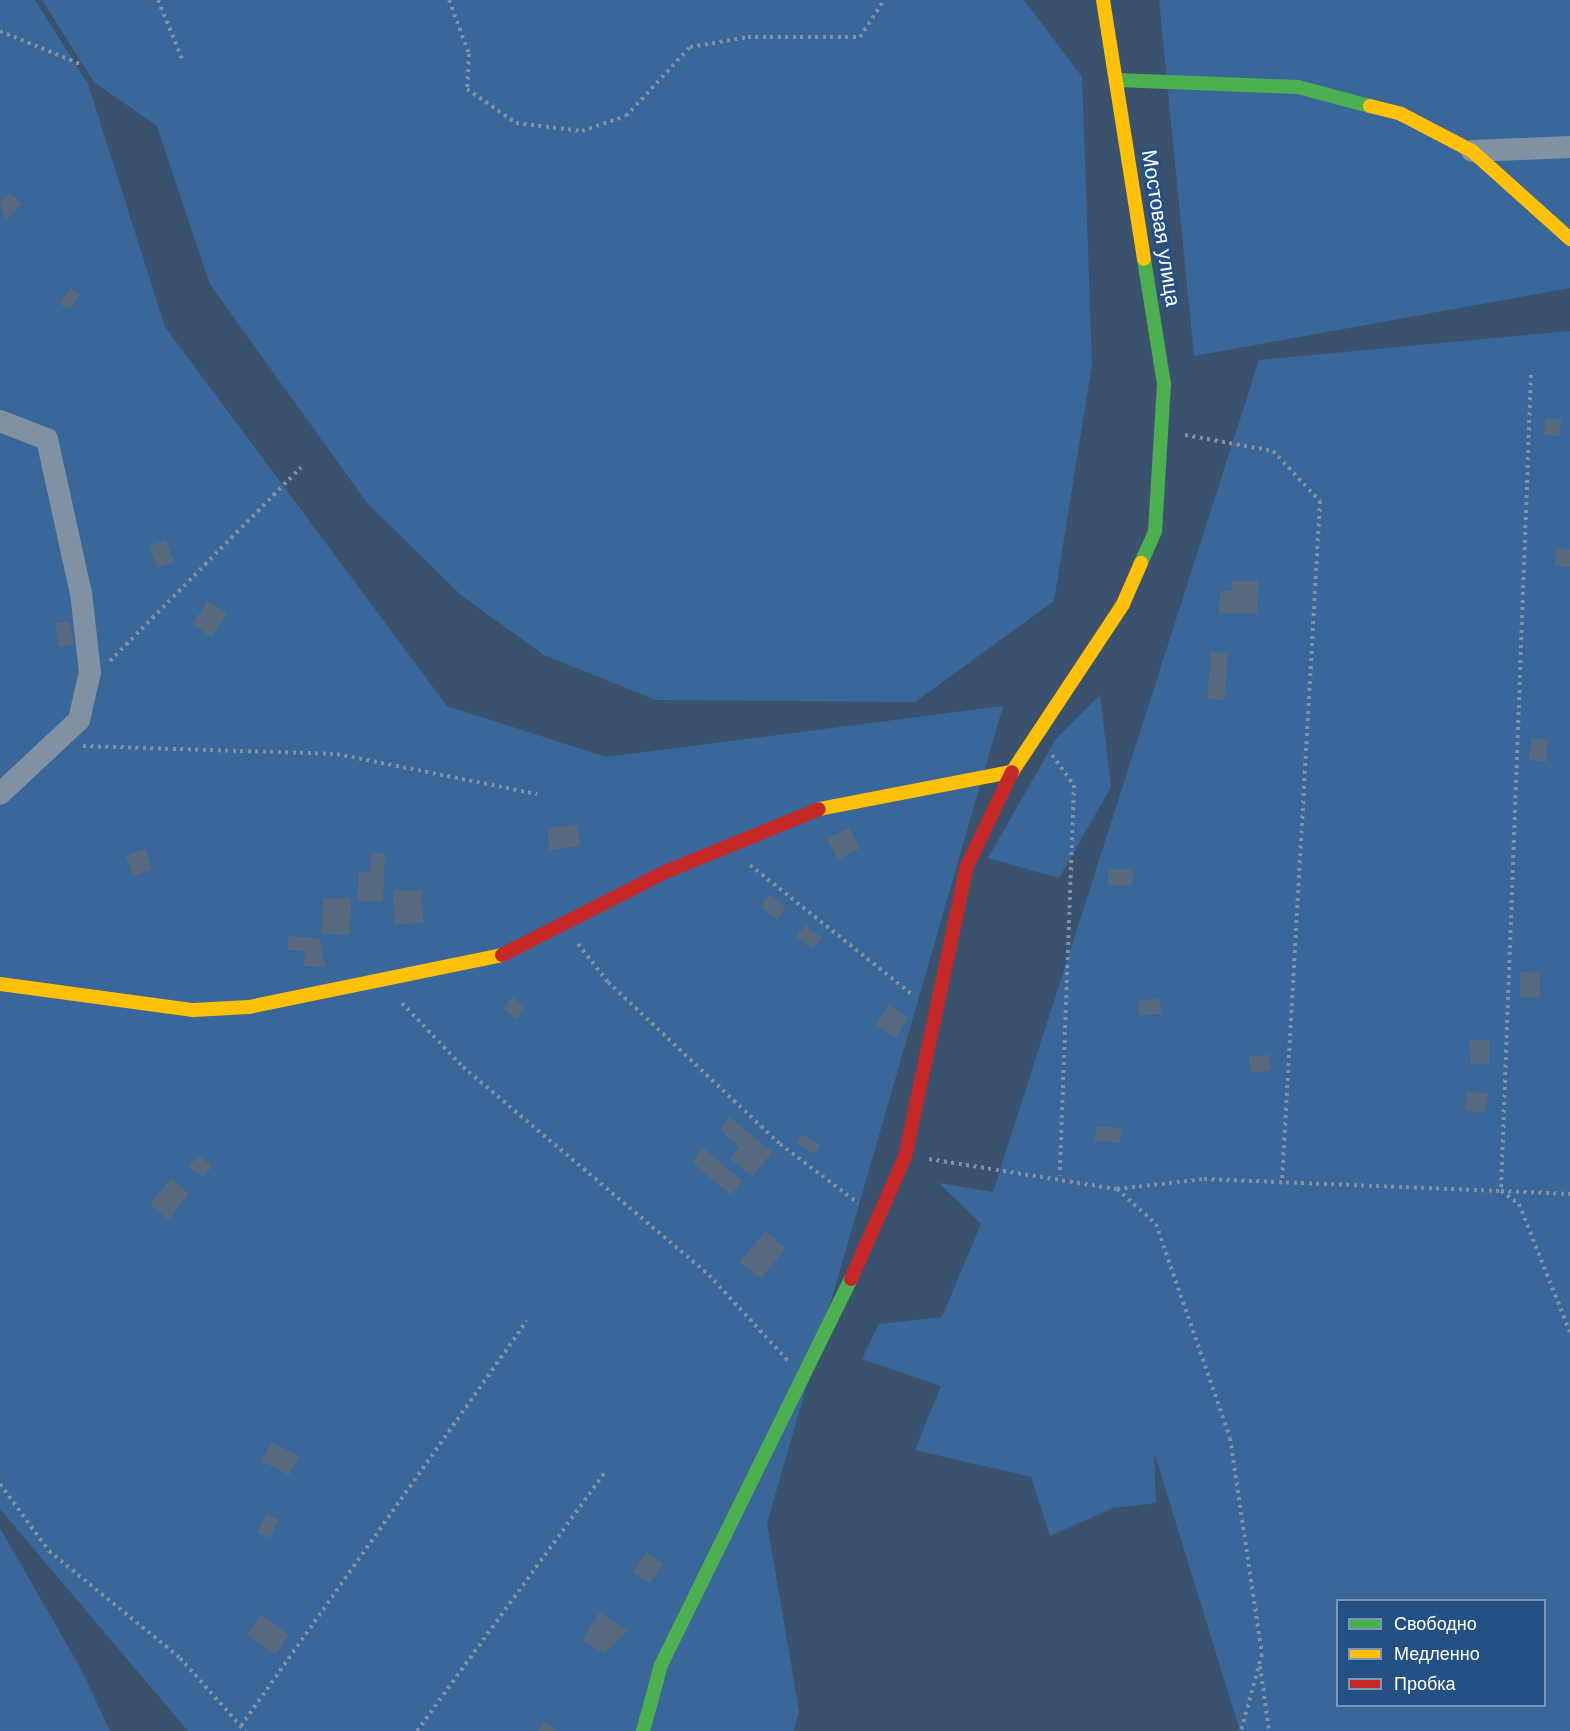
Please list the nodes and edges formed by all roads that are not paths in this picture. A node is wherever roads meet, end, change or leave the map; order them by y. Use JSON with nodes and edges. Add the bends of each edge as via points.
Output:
{"nodes":[{"id":1,"x":1103,"y":0,"type":"edge"},
{"id":2,"x":1116,"y":80,"type":"junction"},
{"id":3,"x":1570,"y":147,"type":"edge"},
{"id":4,"x":1472,"y":152,"type":"junction"},
{"id":5,"x":1570,"y":238,"type":"edge"},
{"id":6,"x":0,"y":421,"type":"edge"},
{"id":7,"x":1012,"y":772,"type":"junction"},
{"id":8,"x":0,"y":794,"type":"edge"},
{"id":9,"x":0,"y":984,"type":"edge"},
{"id":10,"x":643,"y":1731,"type":"edge"}],
"edges":[{"from":1,"to":2,"type":"street","name":"Мостовая улица"},
{"from":2,"to":4,"type":"street","via":[[1298,87],[1345,96],[1441,130]]},
{"from":2,"to":7,"type":"street","name":"Мостовая улица","via":[[1159,342],[1164,432],[1155,531],[1123,604]]},
{"from":3,"to":4,"type":"street"},
{"from":4,"to":5,"type":"street"},
{"from":6,"to":8,"type":"street","via":[[47,439],[81,593],[87,684],[79,720]]},
{"from":7,"to":9,"type":"street","via":[[819,809],[730,842],[503,955],[383,983],[249,1006],[193,1010]]},
{"from":7,"to":10,"type":"street","name":"Мостовая улица","via":[[967,867],[933,1011],[905,1157],[805,1381],[661,1665]]}]}
